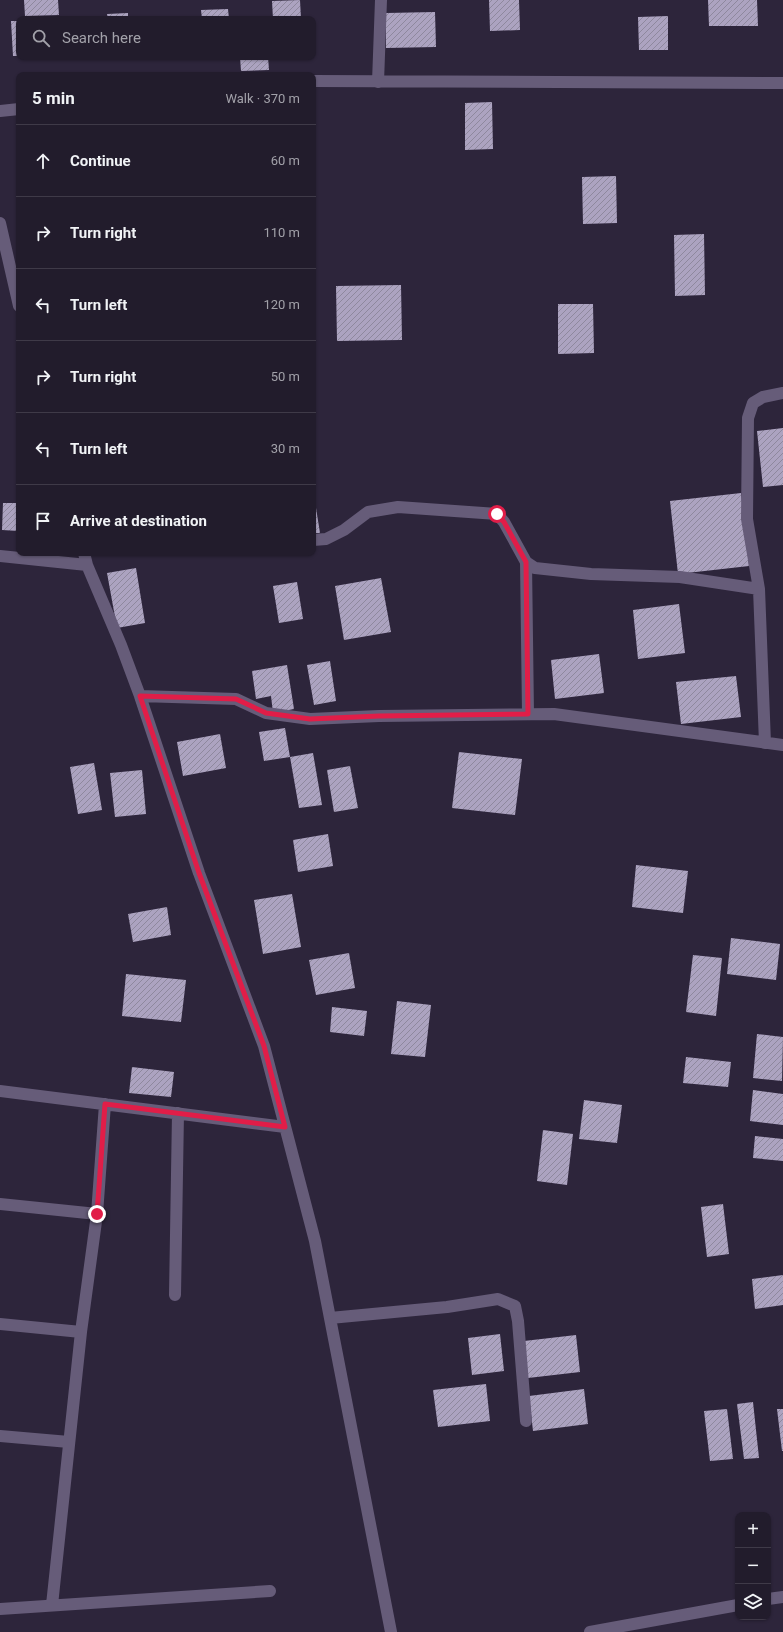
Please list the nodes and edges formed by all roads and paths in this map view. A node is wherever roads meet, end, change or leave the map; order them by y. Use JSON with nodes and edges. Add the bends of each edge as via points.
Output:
{"nodes":[{"id":1,"x":381,"y":0,"type":"edge"},
{"id":2,"x":316,"y":81,"type":"edge"},
{"id":3,"x":378,"y":82,"type":"junction"},
{"id":4,"x":783,"y":83,"type":"edge"},
{"id":5,"x":16,"y":109,"type":"edge"},
{"id":6,"x":0,"y":111,"type":"edge"},
{"id":7,"x":0,"y":223,"type":"edge"},
{"id":8,"x":16,"y":293,"type":"edge"},
{"id":9,"x":783,"y":393,"type":"edge"},
{"id":10,"x":316,"y":540,"type":"edge"},
{"id":11,"x":0,"y":556,"type":"edge"},
{"id":12,"x":85,"y":559,"type":"edge"},
{"id":13,"x":526,"y":562,"type":"junction"},
{"id":14,"x":759,"y":589,"type":"junction"},
{"id":15,"x":140,"y":696,"type":"junction"},
{"id":16,"x":528,"y":714,"type":"junction"},
{"id":17,"x":765,"y":743,"type":"junction"},
{"id":18,"x":783,"y":745,"type":"edge"},
{"id":19,"x":0,"y":1091,"type":"edge"},
{"id":20,"x":105,"y":1104,"type":"junction"},
{"id":21,"x":178,"y":1113,"type":"junction"},
{"id":22,"x":285,"y":1127,"type":"junction"},
{"id":23,"x":0,"y":1204,"type":"edge"},
{"id":24,"x":97,"y":1214,"type":"junction"},
{"id":25,"x":175,"y":1295,"type":"dead end"},
{"id":26,"x":330,"y":1318,"type":"junction"},
{"id":27,"x":0,"y":1324,"type":"edge"},
{"id":28,"x":81,"y":1332,"type":"junction"},
{"id":29,"x":526,"y":1421,"type":"dead end"},
{"id":30,"x":0,"y":1436,"type":"edge"},
{"id":31,"x":69,"y":1442,"type":"junction"},
{"id":32,"x":270,"y":1592,"type":"dead end"},
{"id":33,"x":783,"y":1597,"type":"edge"},
{"id":34,"x":771,"y":1599,"type":"edge"},
{"id":35,"x":52,"y":1605,"type":"junction"},
{"id":36,"x":735,"y":1606,"type":"edge"},
{"id":37,"x":0,"y":1608,"type":"edge"},
{"id":38,"x":391,"y":1632,"type":"edge"},
{"id":39,"x":590,"y":1632,"type":"edge"}],
"edges":[{"from":1,"to":3,"type":"street"},
{"from":2,"to":3,"type":"street"},
{"from":3,"to":4,"type":"street"},
{"from":5,"to":6,"type":"street"},
{"from":7,"to":8,"type":"street"},
{"from":9,"to":14,"type":"street","via":[[763,397],[753,403],[748,418],[747,519]]},
{"from":10,"to":13,"type":"street","via":[[326,539],[344,530],[368,512],[398,507],[497,514]]},
{"from":11,"to":12,"type":"street"},
{"from":12,"to":15,"type":"street"},
{"from":13,"to":14,"type":"street","via":[[535,568],[591,574],[680,577]]},
{"from":13,"to":16,"type":"street"},
{"from":14,"to":17,"type":"street"},
{"from":15,"to":16,"type":"street","via":[[236,699],[266,713],[310,719]]},
{"from":15,"to":22,"type":"street","via":[[199,873],[264,1046]]},
{"from":16,"to":17,"type":"street","via":[[554,714]]},
{"from":17,"to":18,"type":"street"},
{"from":19,"to":20,"type":"street"},
{"from":20,"to":21,"type":"street"},
{"from":20,"to":24,"type":"street"},
{"from":21,"to":22,"type":"street"},
{"from":21,"to":25,"type":"street"},
{"from":22,"to":26,"type":"street","via":[[315,1242]]},
{"from":23,"to":24,"type":"street"},
{"from":24,"to":28,"type":"street"},
{"from":26,"to":29,"type":"street","via":[[447,1307],[498,1299],[508,1302],[515,1306],[518,1321]]},
{"from":26,"to":38,"type":"street"},
{"from":27,"to":28,"type":"street"},
{"from":28,"to":31,"type":"street"},
{"from":30,"to":31,"type":"street"},
{"from":31,"to":35,"type":"street"},
{"from":32,"to":35,"type":"street"},
{"from":33,"to":34,"type":"street"},
{"from":35,"to":37,"type":"street"},
{"from":36,"to":39,"type":"street"}]}
